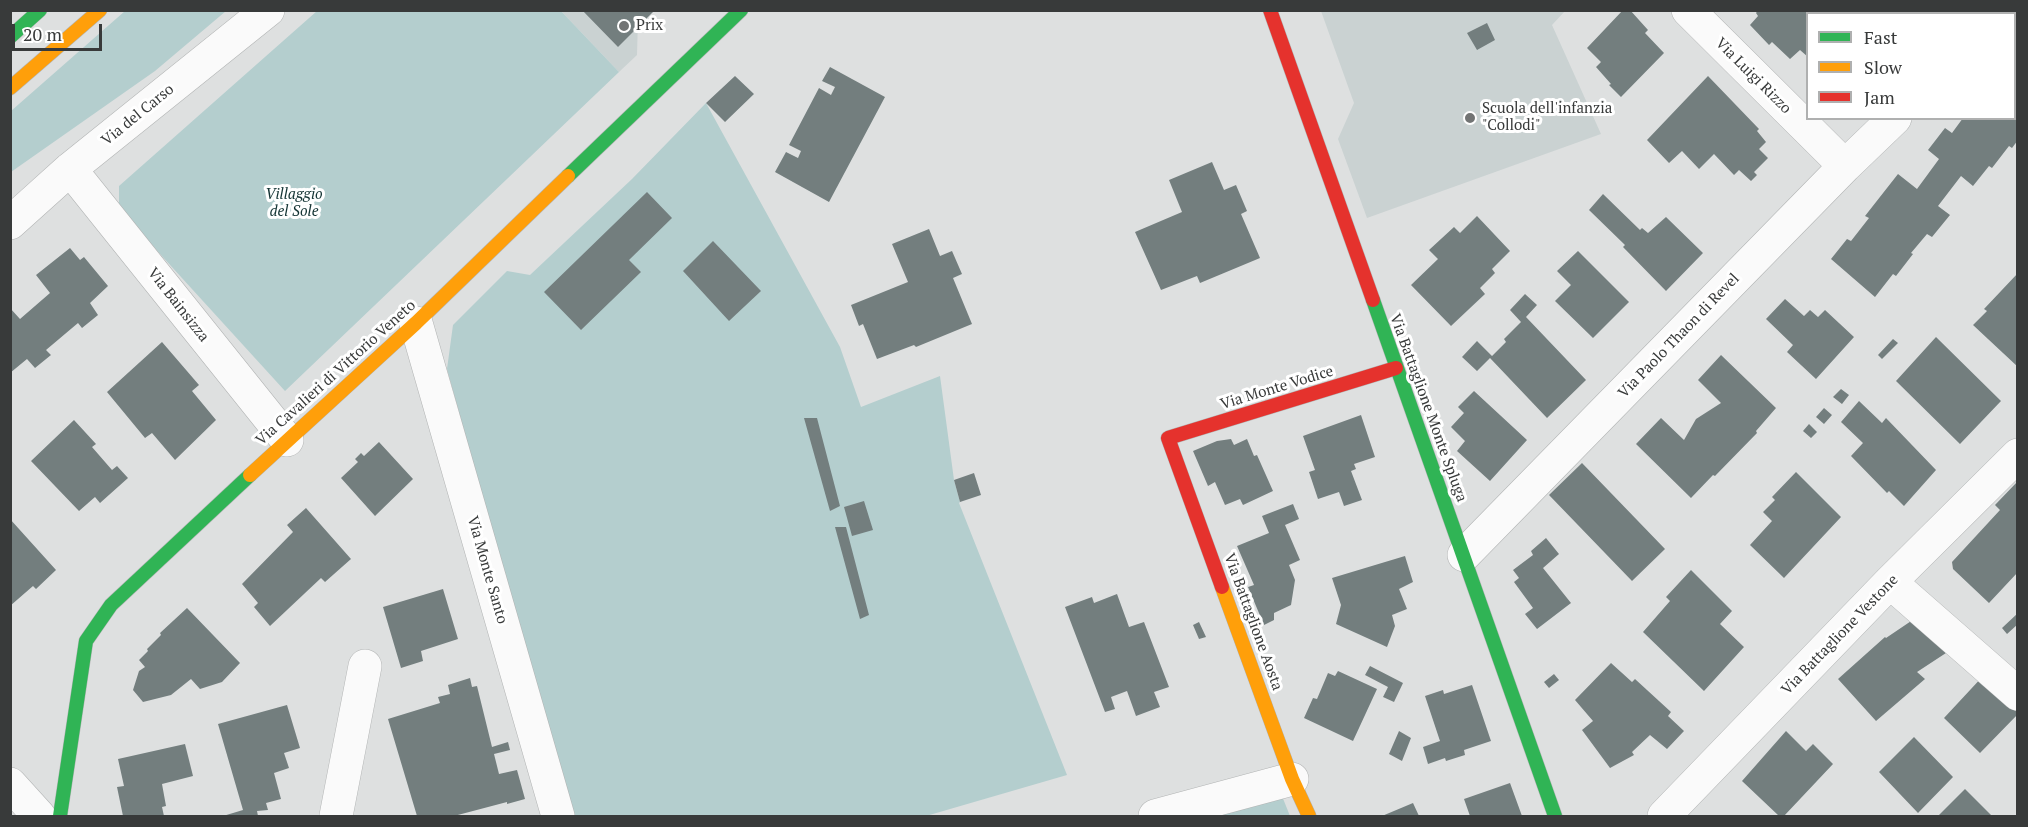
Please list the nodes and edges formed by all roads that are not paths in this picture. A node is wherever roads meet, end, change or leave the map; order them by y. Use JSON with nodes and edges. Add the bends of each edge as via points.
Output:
{"nodes":[{"id":1,"x":40,"y":10,"type":"edge"},
{"id":2,"x":100,"y":10,"type":"edge"},
{"id":3,"x":268,"y":10,"type":"edge"},
{"id":4,"x":741,"y":10,"type":"edge"},
{"id":5,"x":1270,"y":10,"type":"edge"},
{"id":6,"x":1688,"y":10,"type":"edge"},
{"id":7,"x":10,"y":37,"type":"edge"},
{"id":8,"x":10,"y":88,"type":"edge"},
{"id":9,"x":1893,"y":120,"type":"edge"},
{"id":10,"x":1845,"y":166,"type":"junction"},
{"id":11,"x":70,"y":169,"type":"junction"},
{"id":12,"x":10,"y":223,"type":"edge"},
{"id":13,"x":416,"y":323,"type":"junction"},
{"id":14,"x":1396,"y":368,"type":"junction"},
{"id":15,"x":1168,"y":438,"type":"joint"},
{"id":16,"x":287,"y":440,"type":"junction"},
{"id":17,"x":2018,"y":455,"type":"edge"},
{"id":18,"x":1464,"y":555,"type":"junction"},
{"id":19,"x":1890,"y":582,"type":"junction"},
{"id":20,"x":366,"y":666,"type":"dead end"},
{"id":21,"x":2018,"y":694,"type":"edge"},
{"id":22,"x":1292,"y":779,"type":"junction"},
{"id":23,"x":10,"y":784,"type":"edge"},
{"id":24,"x":39,"y":816,"type":"edge"},
{"id":25,"x":60,"y":816,"type":"edge"},
{"id":26,"x":336,"y":816,"type":"edge"},
{"id":27,"x":558,"y":816,"type":"edge"},
{"id":28,"x":1155,"y":816,"type":"edge"},
{"id":29,"x":1309,"y":816,"type":"edge"},
{"id":30,"x":1555,"y":816,"type":"edge"},
{"id":31,"x":1664,"y":816,"type":"edge"}],
"edges":[{"from":1,"to":7,"type":"street"},
{"from":2,"to":8,"type":"street"},
{"from":3,"to":11,"type":"street","name":"Via del Carso"},
{"from":4,"to":13,"type":"street","name":"Via Cavalieri di Vittorio Veneto"},
{"from":5,"to":14,"type":"street","name":"Via Battaglione Monte Spluga"},
{"from":6,"to":10,"type":"street","name":"Via Luigi Rizzo"},
{"from":9,"to":10,"type":"street","name":"Via Paolo Thaon di Revel"},
{"from":10,"to":18,"type":"street","name":"Via Paolo Thaon di Revel"},
{"from":11,"to":12,"type":"street","name":"Via del Carso"},
{"from":11,"to":16,"type":"street","name":"Via Bainsizza"},
{"from":13,"to":16,"type":"street","name":"Via Cavalieri di Vittorio Veneto"},
{"from":13,"to":27,"type":"street","name":"Via Monte Santo"},
{"from":14,"to":15,"type":"street","name":"Via Monte Vodice"},
{"from":14,"to":18,"type":"street","name":"Via Battaglione Monte Spluga"},
{"from":15,"to":22,"type":"street","name":"Via Battaglione Aosta"},
{"from":16,"to":25,"type":"street","name":"Via Cavalieri di Vittorio Veneto","via":[[111,605],[86,641]]},
{"from":17,"to":19,"type":"street","name":"Via Battaglione Vestone"},
{"from":18,"to":30,"type":"street","name":"Via Battaglione Monte Spluga"},
{"from":19,"to":21,"type":"street"},
{"from":19,"to":31,"type":"street","name":"Via Battaglione Vestone"},
{"from":20,"to":26,"type":"street"},
{"from":22,"to":28,"type":"street"},
{"from":22,"to":29,"type":"street","name":"Via Battaglione Aosta"},
{"from":23,"to":24,"type":"street"}]}
